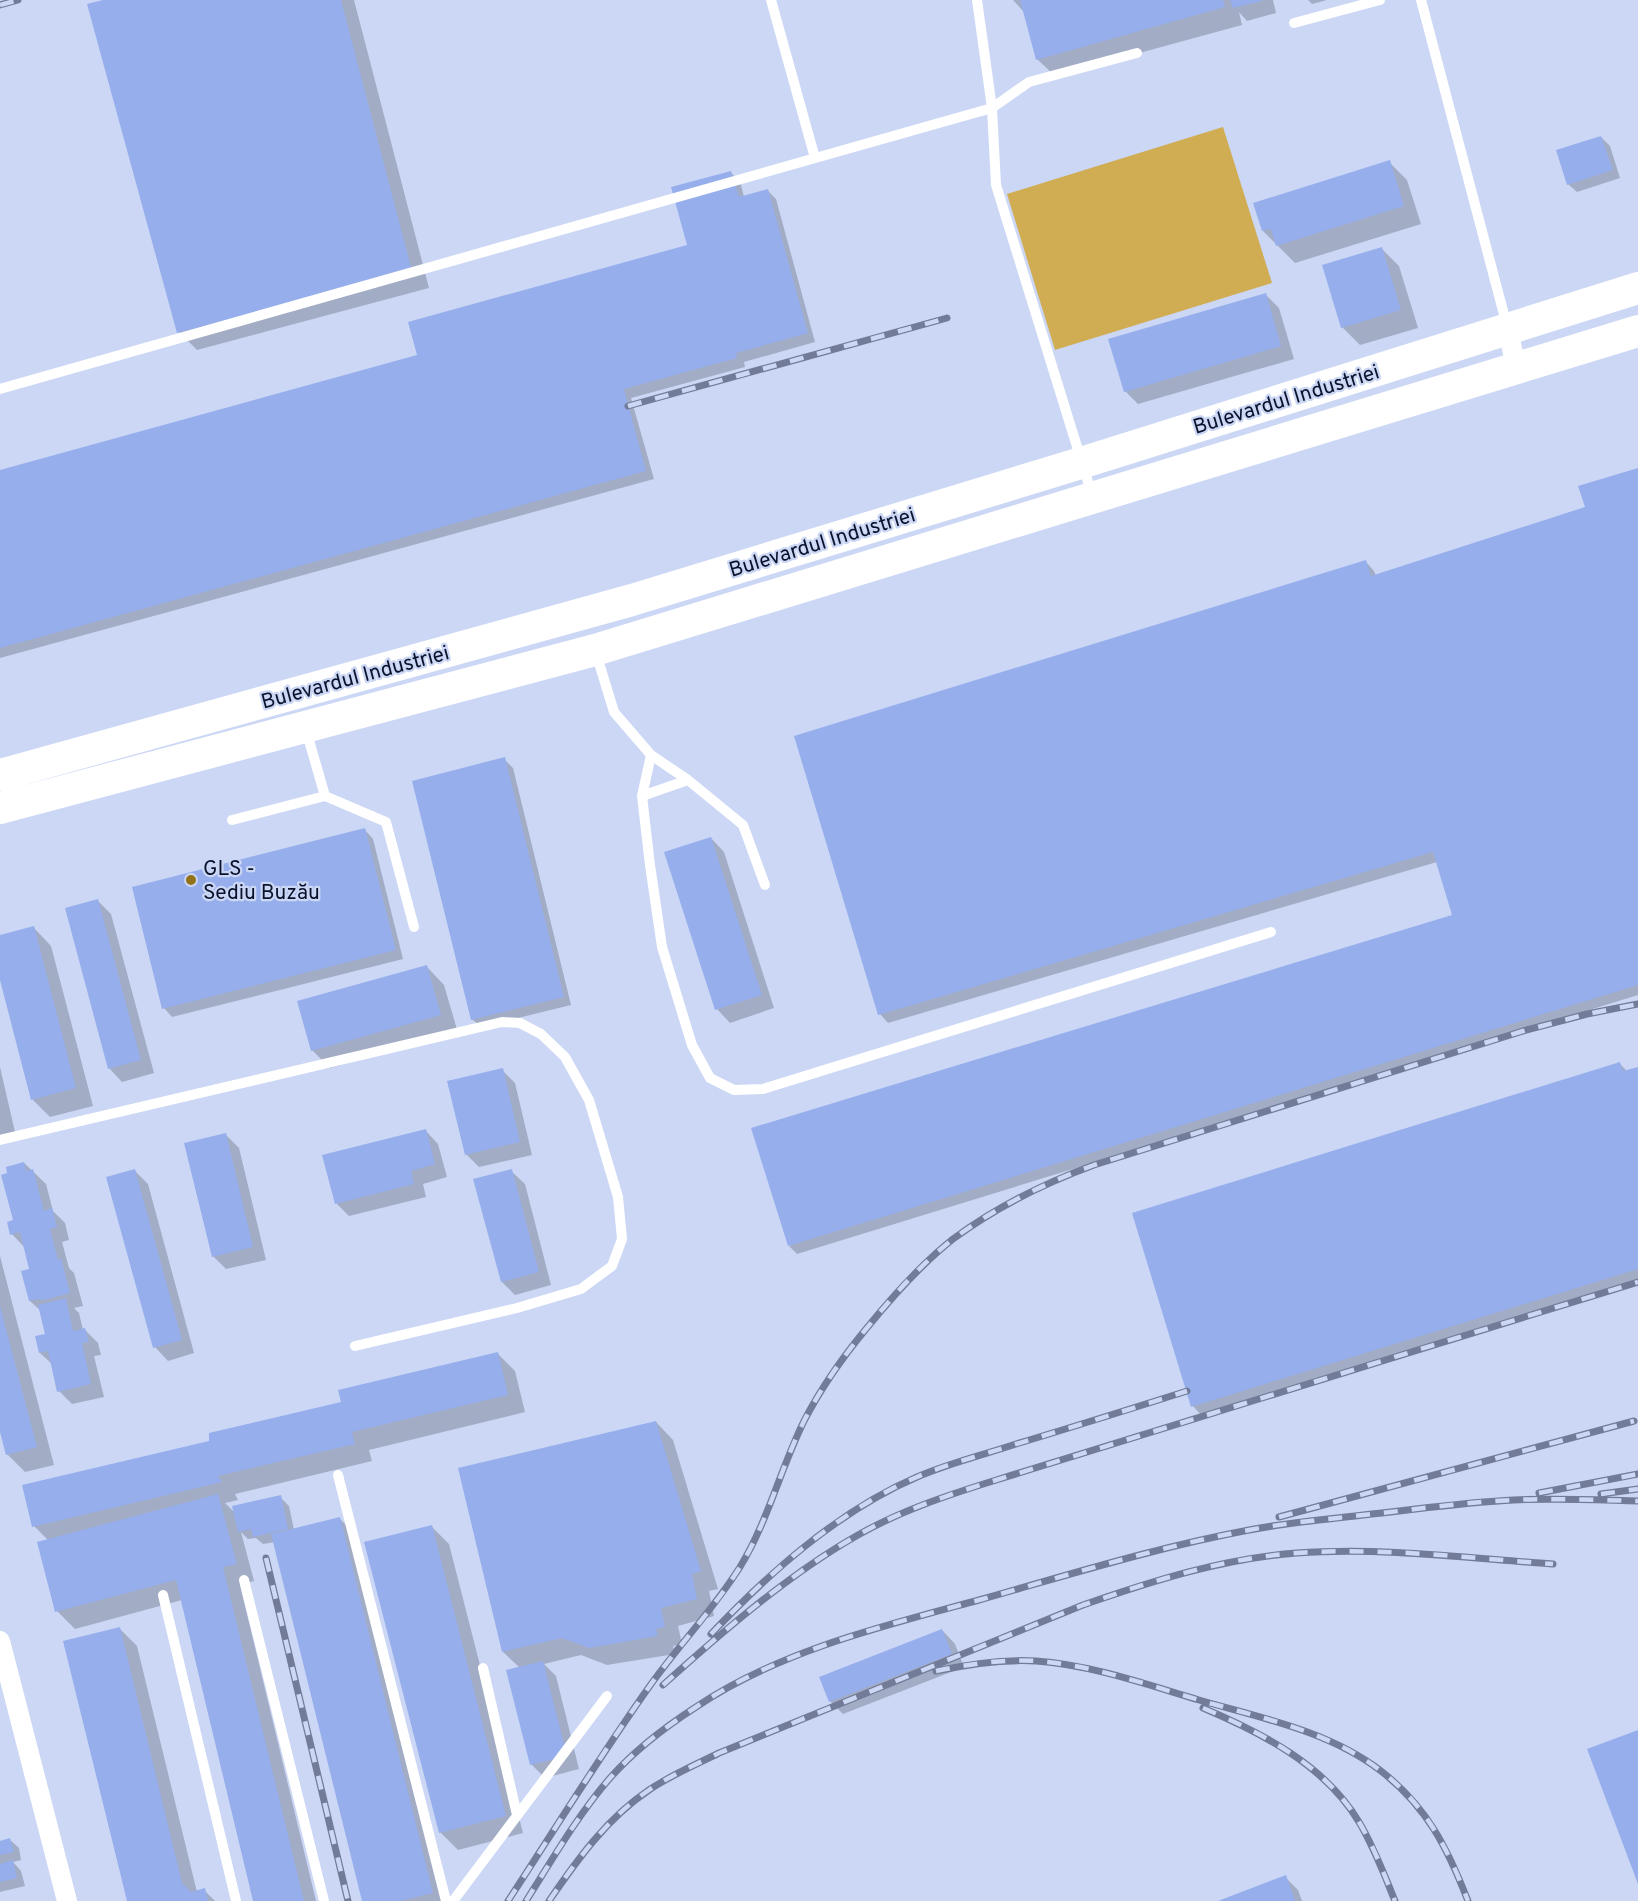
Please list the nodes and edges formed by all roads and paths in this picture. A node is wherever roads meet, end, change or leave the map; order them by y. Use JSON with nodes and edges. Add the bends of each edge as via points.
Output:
{"nodes":[{"id":1,"x":771,"y":0,"type":"edge"},
{"id":2,"x":977,"y":0,"type":"edge"},
{"id":3,"x":1380,"y":0,"type":"edge"},
{"id":4,"x":1421,"y":0,"type":"edge"},
{"id":5,"x":1294,"y":23,"type":"dead end"},
{"id":6,"x":1137,"y":53,"type":"dead end"},
{"id":7,"x":992,"y":108,"type":"junction"},
{"id":8,"x":815,"y":158,"type":"junction"},
{"id":9,"x":1638,"y":288,"type":"edge"},
{"id":10,"x":1508,"y":329,"type":"junction"},
{"id":11,"x":1638,"y":331,"type":"edge"},
{"id":12,"x":1516,"y":368,"type":"junction"},
{"id":13,"x":0,"y":389,"type":"edge"},
{"id":14,"x":1082,"y":463,"type":"junction"},
{"id":15,"x":1093,"y":498,"type":"junction"},
{"id":16,"x":595,"y":650,"type":"junction"},
{"id":17,"x":305,"y":727,"type":"junction"},
{"id":18,"x":651,"y":756,"type":"junction"},
{"id":19,"x":0,"y":775,"type":"edge"},
{"id":20,"x":688,"y":780,"type":"junction"},
{"id":21,"x":325,"y":796,"type":"junction"},
{"id":22,"x":642,"y":796,"type":"junction"},
{"id":23,"x":0,"y":808,"type":"edge"},
{"id":24,"x":232,"y":820,"type":"dead end"},
{"id":25,"x":765,"y":885,"type":"dead end"},
{"id":26,"x":414,"y":927,"type":"dead end"},
{"id":27,"x":1271,"y":932,"type":"dead end"},
{"id":28,"x":0,"y":1140,"type":"edge"},
{"id":29,"x":355,"y":1346,"type":"dead end"},
{"id":30,"x":338,"y":1475,"type":"dead end"},
{"id":31,"x":244,"y":1580,"type":"dead end"},
{"id":32,"x":163,"y":1595,"type":"dead end"},
{"id":33,"x":0,"y":1641,"type":"edge"},
{"id":34,"x":483,"y":1668,"type":"dead end"},
{"id":35,"x":607,"y":1696,"type":"dead end"},
{"id":36,"x":517,"y":1815,"type":"junction"},
{"id":37,"x":67,"y":1901,"type":"edge"},
{"id":38,"x":236,"y":1901,"type":"edge"},
{"id":39,"x":324,"y":1901,"type":"edge"},
{"id":40,"x":446,"y":1901,"type":"edge"},
{"id":41,"x":453,"y":1901,"type":"edge"}],
"edges":[{"from":1,"to":8,"type":"lane"},
{"from":2,"to":7,"type":"lane"},
{"from":3,"to":5,"type":"lane"},
{"from":4,"to":10,"type":"lane"},
{"from":6,"to":7,"type":"lane","via":[[1029,82]]},
{"from":7,"to":8,"type":"lane"},
{"from":7,"to":14,"type":"lane","via":[[996,185]]},
{"from":8,"to":13,"type":"lane"},
{"from":9,"to":10,"type":"main road","name":"Bulevardul Industriei"},
{"from":10,"to":12,"type":"street"},
{"from":10,"to":14,"type":"main road","name":"Bulevardul Industriei"},
{"from":11,"to":12,"type":"main road","name":"Bulevardul Industriei"},
{"from":12,"to":15,"type":"main road","name":"Bulevardul Industriei"},
{"from":14,"to":15,"type":"lane"},
{"from":14,"to":19,"type":"main road","name":"Bulevardul Industriei","via":[[632,600]]},
{"from":15,"to":16,"type":"main road","name":"Bulevardul Industriei"},
{"from":16,"to":17,"type":"main road","name":"Bulevardul Industriei"},
{"from":16,"to":18,"type":"lane","via":[[614,712]]},
{"from":17,"to":21,"type":"lane"},
{"from":17,"to":23,"type":"main road","name":"Bulevardul Industriei"},
{"from":18,"to":20,"type":"lane"},
{"from":18,"to":22,"type":"lane"},
{"from":20,"to":22,"type":"lane"},
{"from":20,"to":25,"type":"lane","via":[[742,825]]},
{"from":21,"to":24,"type":"lane"},
{"from":21,"to":26,"type":"lane","via":[[386,822]]},
{"from":22,"to":27,"type":"lane","via":[[663,947],[692,1045],[710,1078],[734,1090],[763,1089]]},
{"from":28,"to":29,"type":"lane","via":[[502,1022],[520,1023],[541,1034],[565,1057],[589,1100],[618,1197],[622,1239],[612,1266],[581,1289]]},
{"from":30,"to":40,"type":"lane"},
{"from":31,"to":39,"type":"lane"},
{"from":32,"to":38,"type":"lane"},
{"from":33,"to":37,"type":"street"},
{"from":34,"to":36,"type":"lane"},
{"from":35,"to":36,"type":"lane"},
{"from":36,"to":41,"type":"lane"}]}
